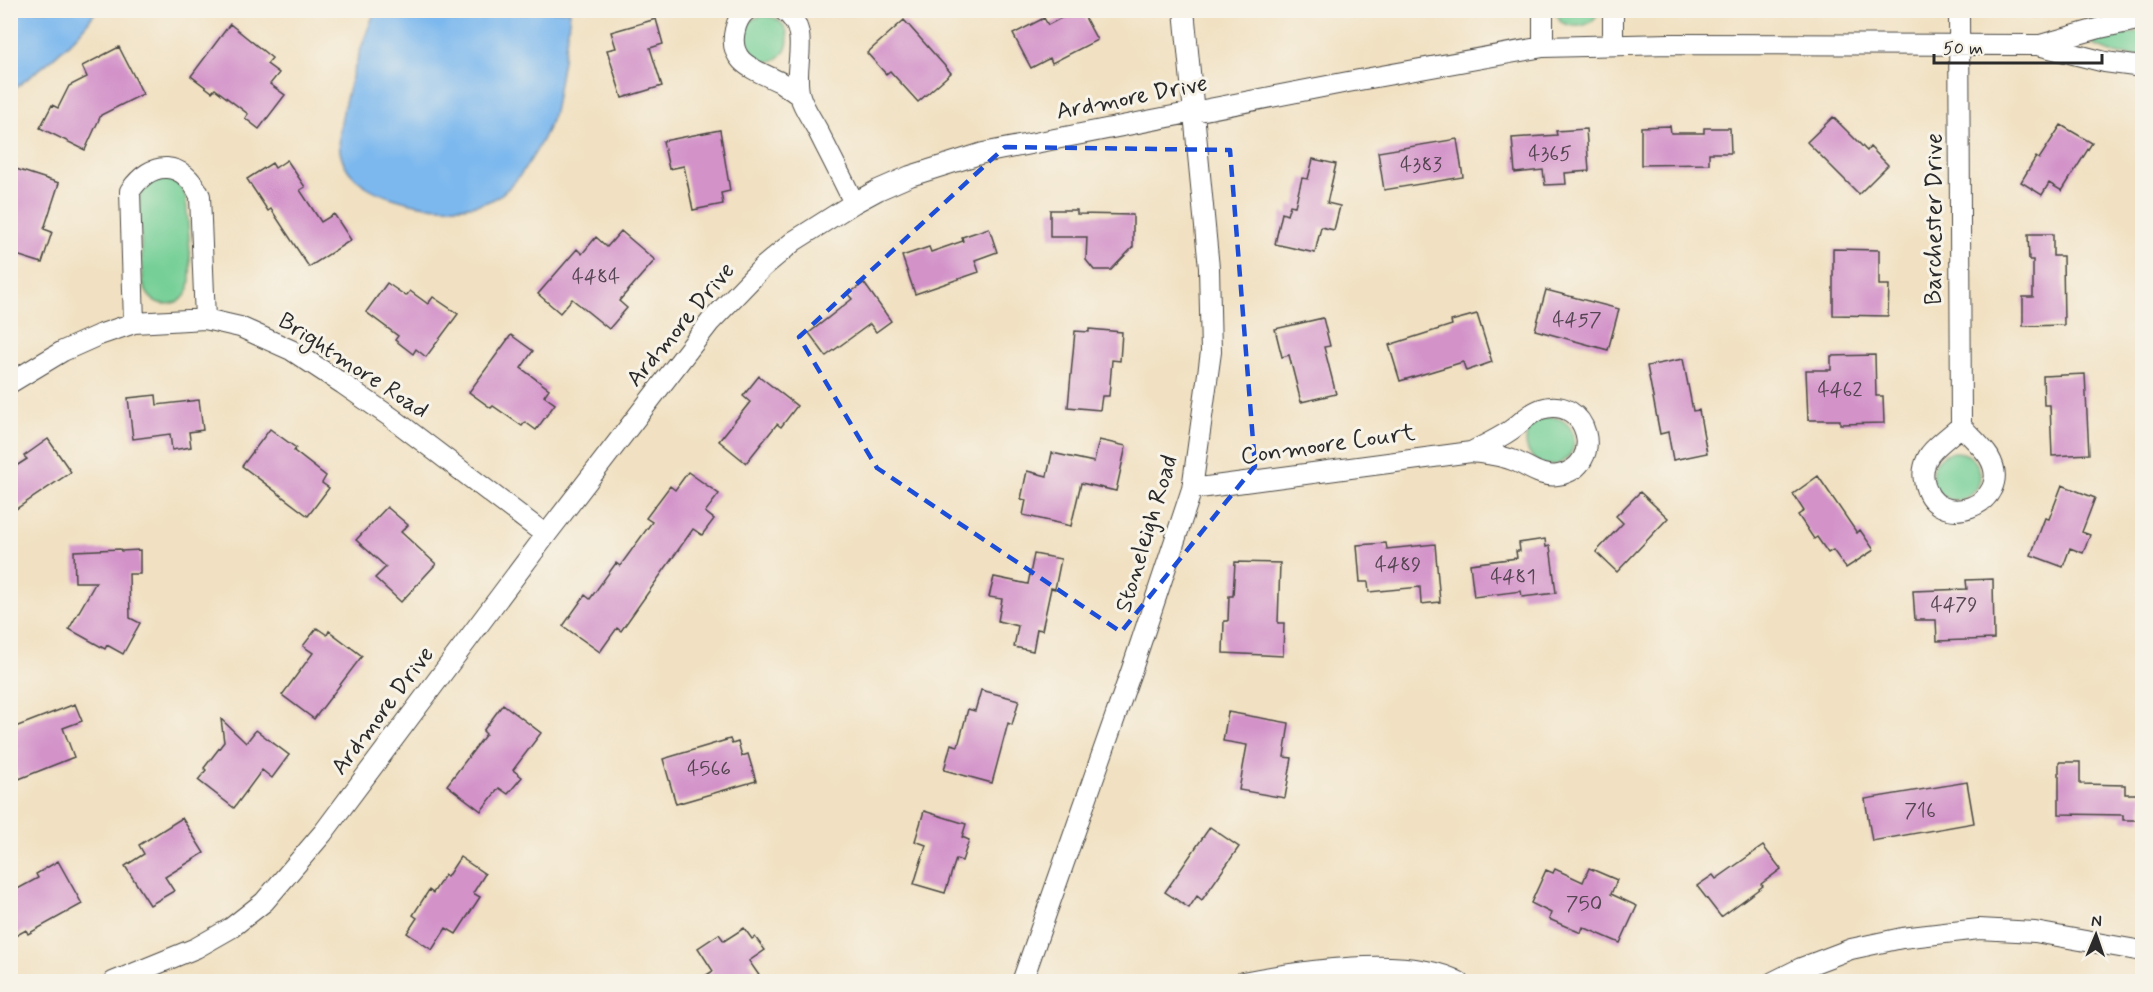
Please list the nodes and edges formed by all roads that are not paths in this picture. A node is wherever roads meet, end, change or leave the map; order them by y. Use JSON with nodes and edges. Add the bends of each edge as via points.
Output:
{"nodes":[{"id":1,"x":747,"y":10,"type":"edge"},
{"id":2,"x":783,"y":10,"type":"edge"},
{"id":3,"x":1184,"y":10,"type":"edge"},
{"id":4,"x":1543,"y":10,"type":"edge"},
{"id":5,"x":1613,"y":10,"type":"edge"},
{"id":6,"x":1959,"y":10,"type":"edge"},
{"id":7,"x":2142,"y":19,"type":"edge"},
{"id":8,"x":1613,"y":44,"type":"junction"},
{"id":9,"x":2038,"y":45,"type":"junction"},
{"id":10,"x":1959,"y":46,"type":"junction"},
{"id":11,"x":1543,"y":47,"type":"junction"},
{"id":12,"x":2142,"y":67,"type":"edge"},
{"id":13,"x":800,"y":96,"type":"junction"},
{"id":14,"x":1193,"y":112,"type":"junction"},
{"id":15,"x":854,"y":202,"type":"junction"},
{"id":16,"x":205,"y":319,"type":"junction"},
{"id":17,"x":134,"y":322,"type":"junction"},
{"id":18,"x":10,"y":383,"type":"edge"},
{"id":19,"x":1961,"y":426,"type":"dead end"},
{"id":20,"x":1471,"y":452,"type":"junction"},
{"id":21,"x":1192,"y":489,"type":"junction"},
{"id":22,"x":546,"y":535,"type":"junction"},
{"id":23,"x":2142,"y":951,"type":"edge"},
{"id":24,"x":114,"y":981,"type":"edge"},
{"id":25,"x":1022,"y":981,"type":"edge"},
{"id":26,"x":1243,"y":981,"type":"edge"},
{"id":27,"x":1459,"y":981,"type":"edge"},
{"id":28,"x":1773,"y":981,"type":"edge"}],
"edges":[{"from":1,"to":13,"type":"street","via":[[738,20],[734,34],[741,60]]},
{"from":2,"to":13,"type":"street","via":[[799,30]]},
{"from":3,"to":14,"type":"street","name":"Stoneleigh Road"},
{"from":4,"to":11,"type":"street"},
{"from":5,"to":8,"type":"street"},
{"from":6,"to":10,"type":"street","name":"Barchester Drive"},
{"from":7,"to":9,"type":"street","name":"Ardmore Drive"},
{"from":8,"to":10,"type":"street","name":"Ardmore Drive"},
{"from":8,"to":11,"type":"street","name":"Ardmore Drive"},
{"from":9,"to":10,"type":"street","name":"Ardmore Drive"},
{"from":9,"to":12,"type":"street","name":"Ardmore Drive"},
{"from":10,"to":19,"type":"street","name":"Barchester Drive"},
{"from":11,"to":14,"type":"street","name":"Ardmore Drive"},
{"from":13,"to":15,"type":"street"},
{"from":14,"to":15,"type":"street","name":"Ardmore Drive","via":[[983,153],[910,176]]},
{"from":14,"to":21,"type":"street","name":"Stoneleigh Road","via":[[1209,268],[1211,352]]},
{"from":15,"to":22,"type":"street","name":"Ardmore Drive","via":[[794,241],[763,267],[711,322]]},
{"from":16,"to":17,"type":"street","name":"Brightmore Road"},
{"from":16,"to":17,"type":"street","via":[[200,196],[183,173],[168,168],[153,169],[140,177],[130,191]]},
{"from":16,"to":22,"type":"street","name":"Brightmore Road","via":[[240,327],[291,350],[392,418]]},
{"from":17,"to":18,"type":"street","name":"Brightmore Road","via":[[63,351]]},
{"from":20,"to":20,"type":"street","name":"Conmoore Court","via":[[1498,455],[1534,472],[1558,475],[1578,466],[1587,449],[1586,429],[1573,412],[1541,409]]},
{"from":20,"to":21,"type":"street","name":"Conmoore Court"},
{"from":21,"to":25,"type":"street","name":"Stoneleigh Road"},
{"from":22,"to":24,"type":"street","name":"Ardmore Drive","via":[[323,833],[264,902],[231,928],[196,948]]},
{"from":23,"to":28,"type":"street","via":[[2035,932],[1979,929],[1851,949]]},
{"from":26,"to":27,"type":"street","via":[[1369,967],[1410,969]]}]}
